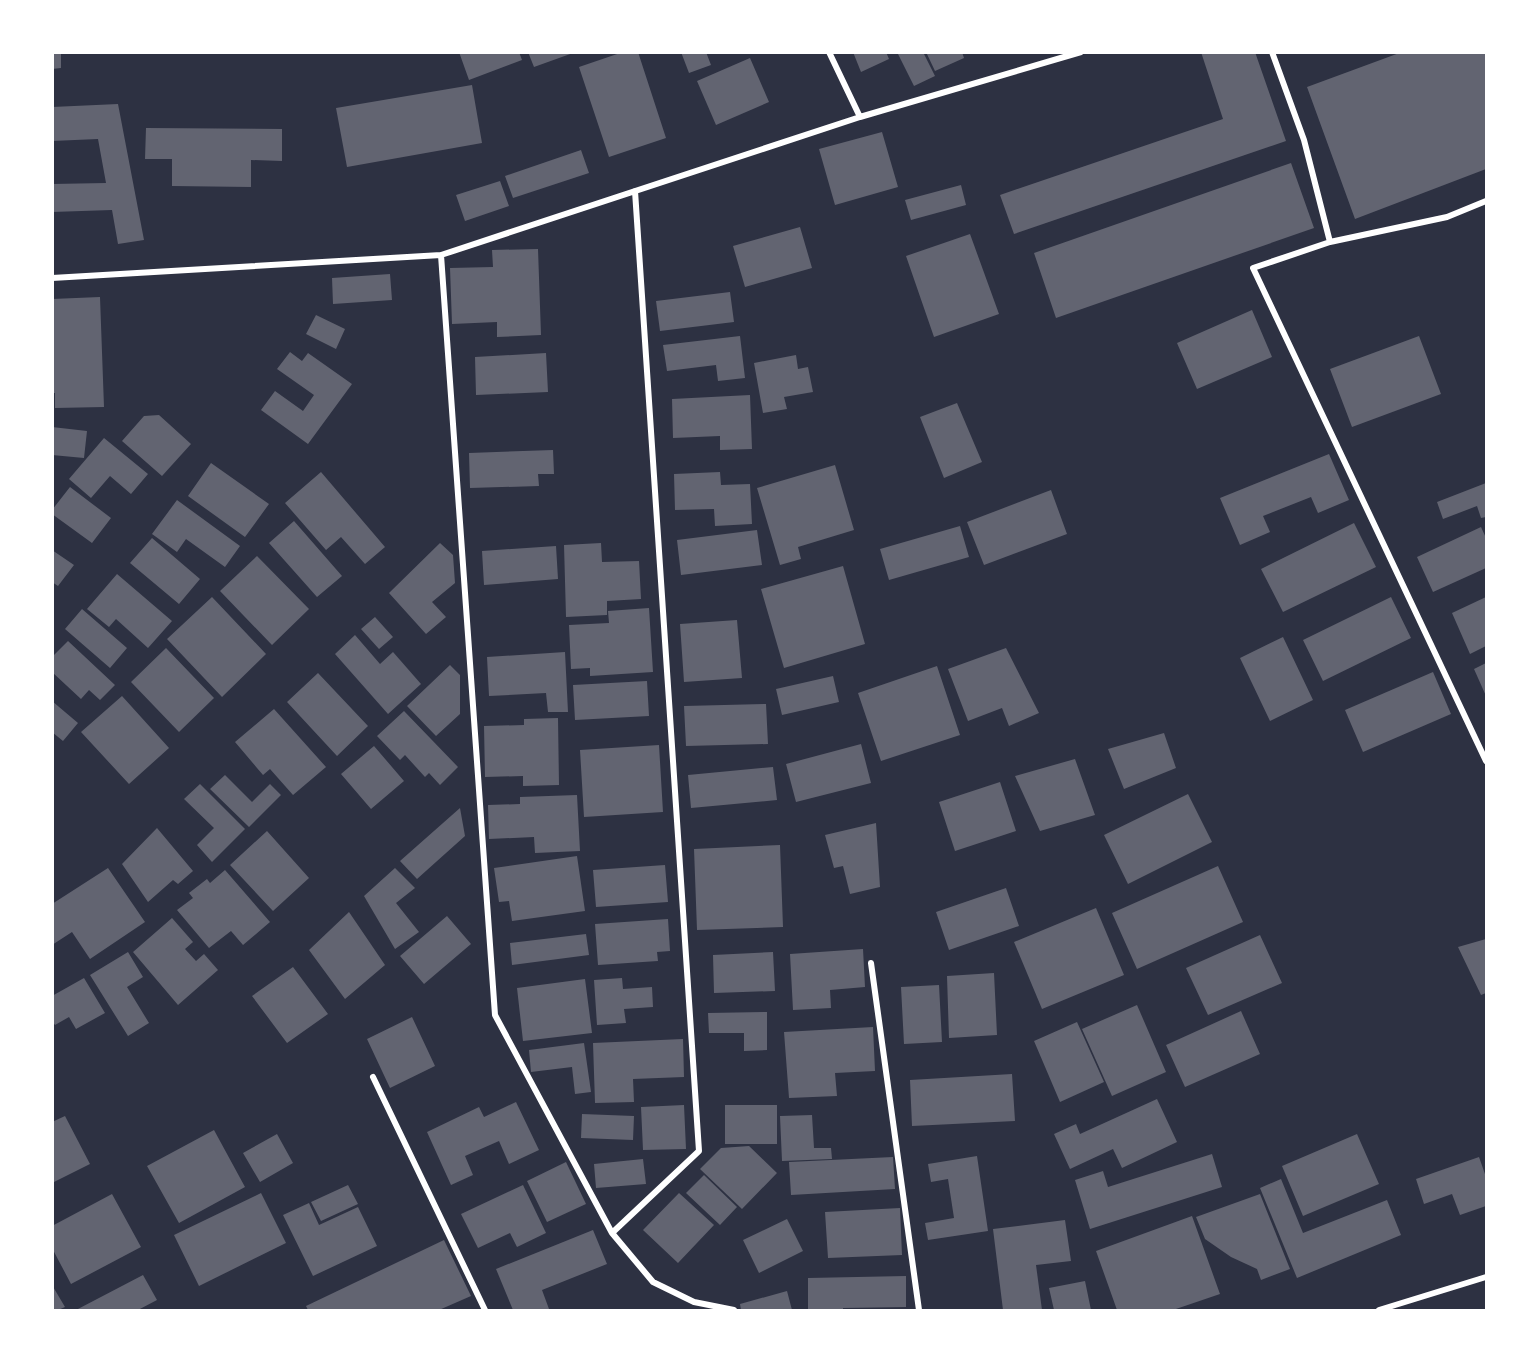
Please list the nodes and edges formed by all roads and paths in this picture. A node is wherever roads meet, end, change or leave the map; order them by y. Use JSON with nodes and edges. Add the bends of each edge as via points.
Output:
{"nodes":[{"id":1,"x":829,"y":52,"type":"edge"},
{"id":2,"x":1081,"y":52,"type":"edge"},
{"id":3,"x":1272,"y":52,"type":"edge"},
{"id":4,"x":860,"y":117,"type":"junction"},
{"id":5,"x":635,"y":191,"type":"junction"},
{"id":6,"x":1486,"y":201,"type":"edge"},
{"id":7,"x":1330,"y":242,"type":"junction"},
{"id":8,"x":441,"y":255,"type":"junction"},
{"id":9,"x":52,"y":278,"type":"edge"},
{"id":10,"x":1486,"y":761,"type":"edge"},
{"id":11,"x":871,"y":963,"type":"dead end"},
{"id":12,"x":373,"y":1077,"type":"dead end"},
{"id":13,"x":612,"y":1233,"type":"junction"},
{"id":14,"x":1486,"y":1277,"type":"edge"},
{"id":15,"x":485,"y":1311,"type":"edge"},
{"id":16,"x":734,"y":1311,"type":"edge"},
{"id":17,"x":919,"y":1311,"type":"edge"},
{"id":18,"x":1379,"y":1311,"type":"edge"}],
"edges":[{"from":1,"to":4,"type":"street"},
{"from":2,"to":4,"type":"street"},
{"from":3,"to":7,"type":"street","via":[[1304,140]]},
{"from":4,"to":5,"type":"street"},
{"from":5,"to":8,"type":"street"},
{"from":5,"to":13,"type":"street","via":[[699,1151]]},
{"from":6,"to":7,"type":"street","via":[[1447,217]]},
{"from":7,"to":10,"type":"street","via":[[1253,268]]},
{"from":8,"to":9,"type":"street"},
{"from":8,"to":13,"type":"street","via":[[495,1015]]},
{"from":11,"to":17,"type":"street"},
{"from":12,"to":15,"type":"street"},
{"from":13,"to":16,"type":"street","via":[[653,1282],[694,1302]]},
{"from":14,"to":18,"type":"street"}]}
